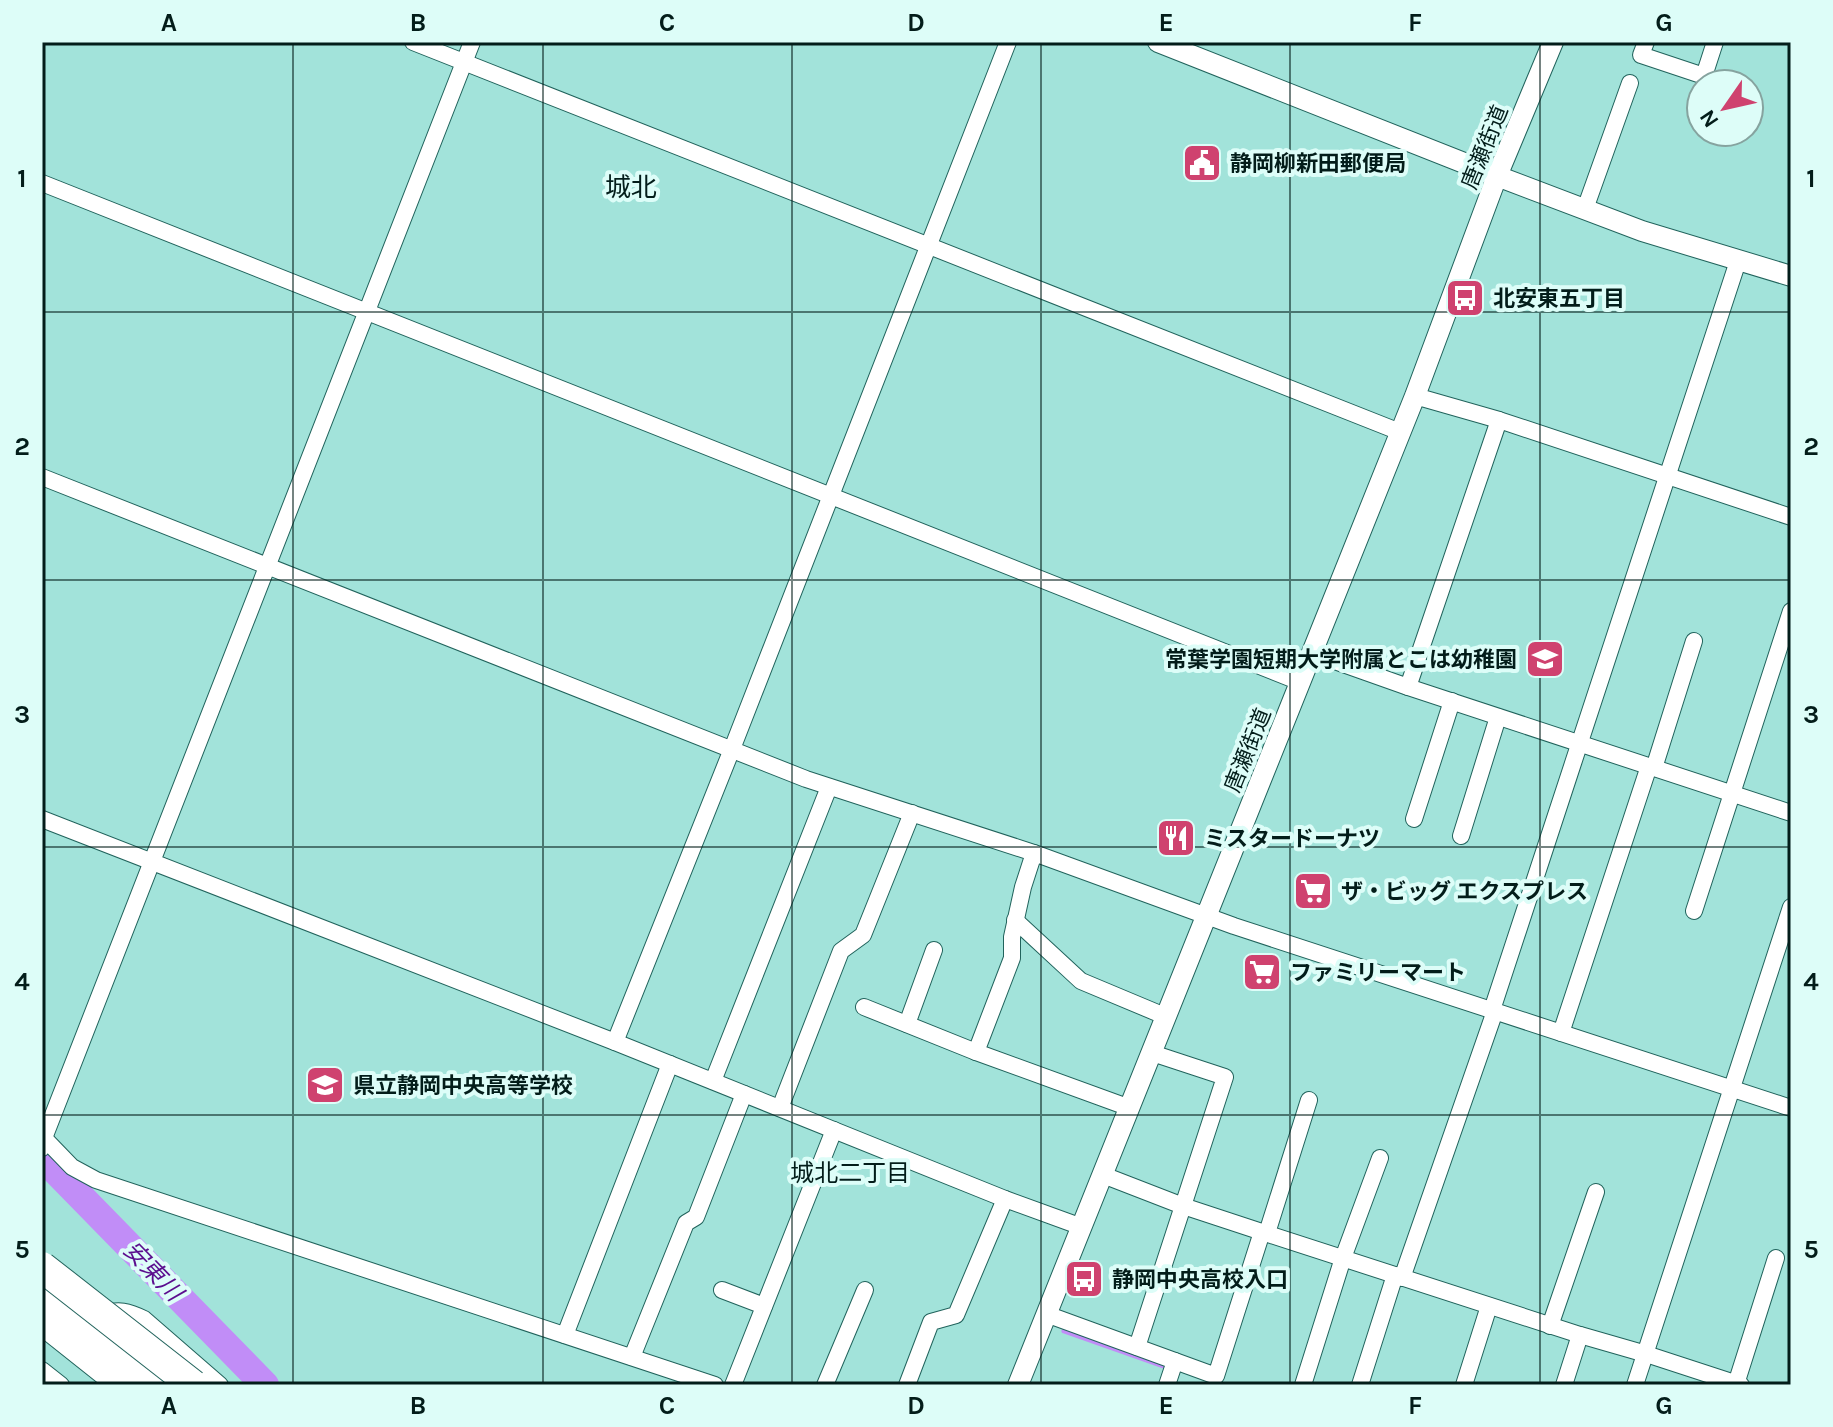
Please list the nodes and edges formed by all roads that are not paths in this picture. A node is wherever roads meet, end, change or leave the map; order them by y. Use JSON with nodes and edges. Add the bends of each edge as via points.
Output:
{"nodes":[{"id":1,"x":413,"y":42,"type":"edge"},
{"id":2,"x":472,"y":42,"type":"edge"},
{"id":3,"x":1008,"y":42,"type":"edge"},
{"id":4,"x":1158,"y":42,"type":"edge"},
{"id":5,"x":1553,"y":42,"type":"edge"},
{"id":6,"x":1646,"y":42,"type":"edge"},
{"id":7,"x":1715,"y":42,"type":"edge"},
{"id":8,"x":464,"y":62,"type":"junction"},
{"id":9,"x":1630,"y":83,"type":"dead end"},
{"id":10,"x":1497,"y":176,"type":"junction"},
{"id":11,"x":42,"y":183,"type":"edge"},
{"id":12,"x":1585,"y":209,"type":"junction"},
{"id":13,"x":927,"y":246,"type":"junction"},
{"id":14,"x":1738,"y":261,"type":"junction"},
{"id":15,"x":1791,"y":276,"type":"edge"},
{"id":16,"x":366,"y":311,"type":"junction"},
{"id":17,"x":1415,"y":396,"type":"junction"},
{"id":18,"x":1499,"y":420,"type":"junction"},
{"id":19,"x":1400,"y":432,"type":"junction"},
{"id":20,"x":42,"y":477,"type":"edge"},
{"id":21,"x":1668,"y":477,"type":"junction"},
{"id":22,"x":830,"y":495,"type":"junction"},
{"id":23,"x":1791,"y":517,"type":"edge"},
{"id":24,"x":267,"y":565,"type":"junction"},
{"id":25,"x":1791,"y":611,"type":"edge"},
{"id":26,"x":1694,"y":641,"type":"dead end"},
{"id":27,"x":1312,"y":653,"type":"junction"},
{"id":28,"x":1300,"y":682,"type":"junction"},
{"id":29,"x":1408,"y":687,"type":"junction"},
{"id":30,"x":1452,"y":701,"type":"junction"},
{"id":31,"x":1498,"y":717,"type":"junction"},
{"id":32,"x":1578,"y":743,"type":"junction"},
{"id":33,"x":732,"y":749,"type":"junction"},
{"id":34,"x":1651,"y":767,"type":"junction"},
{"id":35,"x":829,"y":787,"type":"junction"},
{"id":36,"x":1733,"y":794,"type":"junction"},
{"id":37,"x":912,"y":813,"type":"junction"},
{"id":38,"x":1791,"y":813,"type":"edge"},
{"id":39,"x":42,"y":819,"type":"edge"},
{"id":40,"x":1414,"y":819,"type":"dead end"},
{"id":41,"x":1461,"y":836,"type":"dead end"},
{"id":42,"x":1034,"y":853,"type":"junction"},
{"id":43,"x":153,"y":863,"type":"junction"},
{"id":44,"x":1791,"y":907,"type":"edge"},
{"id":45,"x":1694,"y":911,"type":"dead end"},
{"id":46,"x":1208,"y":916,"type":"junction"},
{"id":47,"x":1015,"y":920,"type":"junction"},
{"id":48,"x":934,"y":950,"type":"dead end"},
{"id":49,"x":864,"y":1007,"type":"dead end"},
{"id":50,"x":1494,"y":1010,"type":"junction"},
{"id":51,"x":1167,"y":1017,"type":"junction"},
{"id":52,"x":907,"y":1024,"type":"junction"},
{"id":53,"x":1561,"y":1033,"type":"junction"},
{"id":54,"x":615,"y":1042,"type":"junction"},
{"id":55,"x":976,"y":1052,"type":"junction"},
{"id":56,"x":1152,"y":1053,"type":"junction"},
{"id":57,"x":670,"y":1064,"type":"junction"},
{"id":58,"x":713,"y":1081,"type":"junction"},
{"id":59,"x":1732,"y":1089,"type":"junction"},
{"id":60,"x":744,"y":1094,"type":"junction"},
{"id":61,"x":1309,"y":1100,"type":"dead end"},
{"id":62,"x":780,"y":1108,"type":"junction"},
{"id":63,"x":1130,"y":1108,"type":"junction"},
{"id":64,"x":1791,"y":1108,"type":"edge"},
{"id":65,"x":834,"y":1130,"type":"junction"},
{"id":66,"x":43,"y":1140,"type":"edge"},
{"id":67,"x":1380,"y":1158,"type":"dead end"},
{"id":68,"x":1103,"y":1175,"type":"junction"},
{"id":69,"x":1596,"y":1192,"type":"dead end"},
{"id":70,"x":1005,"y":1199,"type":"junction"},
{"id":71,"x":1183,"y":1206,"type":"junction"},
{"id":72,"x":1082,"y":1227,"type":"junction"},
{"id":73,"x":1265,"y":1232,"type":"junction"},
{"id":74,"x":1343,"y":1258,"type":"junction"},
{"id":75,"x":1776,"y":1258,"type":"dead end"},
{"id":76,"x":42,"y":1267,"type":"edge"},
{"id":77,"x":1399,"y":1276,"type":"junction"},
{"id":78,"x":722,"y":1290,"type":"dead end"},
{"id":79,"x":865,"y":1290,"type":"dead end"},
{"id":80,"x":42,"y":1291,"type":"edge"},
{"id":81,"x":764,"y":1306,"type":"junction"},
{"id":82,"x":1489,"y":1306,"type":"junction"},
{"id":83,"x":1046,"y":1314,"type":"junction"},
{"id":84,"x":42,"y":1319,"type":"edge"},
{"id":85,"x":85,"y":1319,"type":"dead end"},
{"id":86,"x":1550,"y":1326,"type":"junction"},
{"id":87,"x":565,"y":1335,"type":"junction"},
{"id":88,"x":1580,"y":1335,"type":"junction"},
{"id":89,"x":42,"y":1344,"type":"edge"},
{"id":90,"x":1137,"y":1347,"type":"junction"},
{"id":91,"x":1646,"y":1354,"type":"junction"},
{"id":92,"x":632,"y":1357,"type":"junction"},
{"id":93,"x":1175,"y":1361,"type":"junction"},
{"id":94,"x":42,"y":1370,"type":"edge"},
{"id":95,"x":681,"y":1380,"type":"edge"},
{"id":96,"x":111,"y":1384,"type":"edge"},
{"id":97,"x":1738,"y":1384,"type":"edge"},
{"id":98,"x":61,"y":1385,"type":"edge"},
{"id":99,"x":161,"y":1385,"type":"edge"},
{"id":100,"x":193,"y":1385,"type":"edge"},
{"id":101,"x":220,"y":1385,"type":"edge"},
{"id":102,"x":715,"y":1385,"type":"edge"},
{"id":103,"x":733,"y":1385,"type":"edge"},
{"id":104,"x":825,"y":1385,"type":"edge"},
{"id":105,"x":907,"y":1385,"type":"edge"},
{"id":106,"x":1018,"y":1385,"type":"edge"},
{"id":107,"x":1167,"y":1385,"type":"edge"},
{"id":108,"x":1303,"y":1385,"type":"edge"},
{"id":109,"x":1360,"y":1385,"type":"edge"},
{"id":110,"x":1464,"y":1385,"type":"edge"},
{"id":111,"x":1564,"y":1385,"type":"edge"},
{"id":112,"x":1635,"y":1385,"type":"edge"}],
"edges":[{"from":1,"to":8,"type":"street"},
{"from":2,"to":8,"type":"street"},
{"from":3,"to":13,"type":"street"},
{"from":4,"to":10,"type":"street"},
{"from":5,"to":10,"type":"street","name":"唐瀬街道"},
{"from":6,"to":7,"type":"street","via":[[1641,55],[1704,76]]},
{"from":8,"to":13,"type":"street"},
{"from":8,"to":16,"type":"street"},
{"from":9,"to":12,"type":"street"},
{"from":10,"to":12,"type":"street"},
{"from":10,"to":17,"type":"street","name":"唐瀬街道"},
{"from":11,"to":16,"type":"street"},
{"from":12,"to":14,"type":"street"},
{"from":13,"to":19,"type":"street"},
{"from":13,"to":22,"type":"street"},
{"from":14,"to":15,"type":"street"},
{"from":14,"to":21,"type":"street"},
{"from":16,"to":22,"type":"street"},
{"from":16,"to":24,"type":"street"},
{"from":17,"to":18,"type":"street"},
{"from":17,"to":19,"type":"street","name":"唐瀬街道"},
{"from":18,"to":21,"type":"street"},
{"from":18,"to":29,"type":"street"},
{"from":19,"to":27,"type":"street","name":"唐瀬街道"},
{"from":20,"to":24,"type":"street"},
{"from":21,"to":23,"type":"street"},
{"from":21,"to":32,"type":"street"},
{"from":22,"to":28,"type":"street"},
{"from":22,"to":33,"type":"street"},
{"from":24,"to":33,"type":"street"},
{"from":24,"to":43,"type":"street"},
{"from":25,"to":36,"type":"street"},
{"from":26,"to":34,"type":"street"},
{"from":27,"to":28,"type":"street","name":"唐瀬街道"},
{"from":27,"to":29,"type":"street"},
{"from":28,"to":46,"type":"street","name":"唐瀬街道"},
{"from":29,"to":30,"type":"street"},
{"from":30,"to":31,"type":"street"},
{"from":30,"to":40,"type":"street"},
{"from":31,"to":32,"type":"street"},
{"from":31,"to":41,"type":"street"},
{"from":32,"to":34,"type":"street"},
{"from":32,"to":50,"type":"street"},
{"from":33,"to":35,"type":"street"},
{"from":33,"to":54,"type":"street"},
{"from":34,"to":36,"type":"street"},
{"from":34,"to":53,"type":"street"},
{"from":35,"to":37,"type":"street"},
{"from":35,"to":58,"type":"street"},
{"from":36,"to":38,"type":"street"},
{"from":36,"to":45,"type":"street"},
{"from":37,"to":42,"type":"street"},
{"from":37,"to":62,"type":"street","via":[[863,935],[841,951]]},
{"from":39,"to":43,"type":"street"},
{"from":42,"to":46,"type":"street"},
{"from":42,"to":47,"type":"street"},
{"from":43,"to":54,"type":"street"},
{"from":43,"to":66,"type":"street"},
{"from":44,"to":59,"type":"street"},
{"from":46,"to":50,"type":"street"},
{"from":46,"to":51,"type":"street","name":"唐瀬街道"},
{"from":47,"to":51,"type":"street","via":[[1081,981]]},
{"from":47,"to":55,"type":"street","via":[[1012,958]]},
{"from":48,"to":52,"type":"street"},
{"from":49,"to":52,"type":"street"},
{"from":50,"to":53,"type":"street"},
{"from":50,"to":77,"type":"street"},
{"from":51,"to":56,"type":"street","name":"唐瀬街道"},
{"from":52,"to":55,"type":"street"},
{"from":53,"to":59,"type":"street"},
{"from":54,"to":57,"type":"street"},
{"from":55,"to":63,"type":"street"},
{"from":56,"to":63,"type":"street","name":"唐瀬街道"},
{"from":56,"to":71,"type":"street","via":[[1225,1077]]},
{"from":57,"to":58,"type":"street"},
{"from":57,"to":87,"type":"street"},
{"from":58,"to":60,"type":"street"},
{"from":59,"to":64,"type":"street"},
{"from":59,"to":91,"type":"street"},
{"from":60,"to":62,"type":"street"},
{"from":60,"to":92,"type":"street","via":[[696,1217],[686,1223]]},
{"from":61,"to":73,"type":"street"},
{"from":62,"to":65,"type":"street"},
{"from":63,"to":68,"type":"street","name":"唐瀬街道"},
{"from":65,"to":70,"type":"street"},
{"from":65,"to":81,"type":"street"},
{"from":66,"to":87,"type":"street","via":[[72,1167],[96,1180]]},
{"from":67,"to":74,"type":"street"},
{"from":68,"to":71,"type":"street"},
{"from":68,"to":72,"type":"street","name":"唐瀬街道"},
{"from":69,"to":86,"type":"street"},
{"from":70,"to":72,"type":"street"},
{"from":70,"to":105,"type":"street","via":[[956,1315],[931,1322]]},
{"from":71,"to":73,"type":"street"},
{"from":71,"to":90,"type":"street"},
{"from":72,"to":83,"type":"street","name":"唐瀬街道"},
{"from":73,"to":74,"type":"street"},
{"from":73,"to":93,"type":"street","via":[[1216,1376]]},
{"from":74,"to":77,"type":"street"},
{"from":74,"to":108,"type":"street"},
{"from":75,"to":97,"type":"street"},
{"from":76,"to":100,"type":"highway","bridge":true},
{"from":77,"to":82,"type":"street"},
{"from":77,"to":109,"type":"street"},
{"from":78,"to":81,"type":"street"},
{"from":79,"to":104,"type":"street"},
{"from":80,"to":99,"type":"highway"},
{"from":81,"to":103,"type":"street"},
{"from":82,"to":86,"type":"street"},
{"from":82,"to":110,"type":"street"},
{"from":83,"to":90,"type":"street"},
{"from":83,"to":106,"type":"street","name":"唐瀬街道"},
{"from":84,"to":96,"type":"highway"},
{"from":85,"to":101,"type":"street","via":[[130,1311]]},
{"from":86,"to":88,"type":"street"},
{"from":87,"to":92,"type":"street"},
{"from":88,"to":91,"type":"street"},
{"from":88,"to":111,"type":"street"},
{"from":89,"to":96,"type":"highway"},
{"from":90,"to":93,"type":"street"},
{"from":91,"to":97,"type":"street"},
{"from":91,"to":112,"type":"street"},
{"from":92,"to":95,"type":"street"},
{"from":93,"to":107,"type":"street"},
{"from":94,"to":98,"type":"street"},
{"from":95,"to":102,"type":"street"}]}
